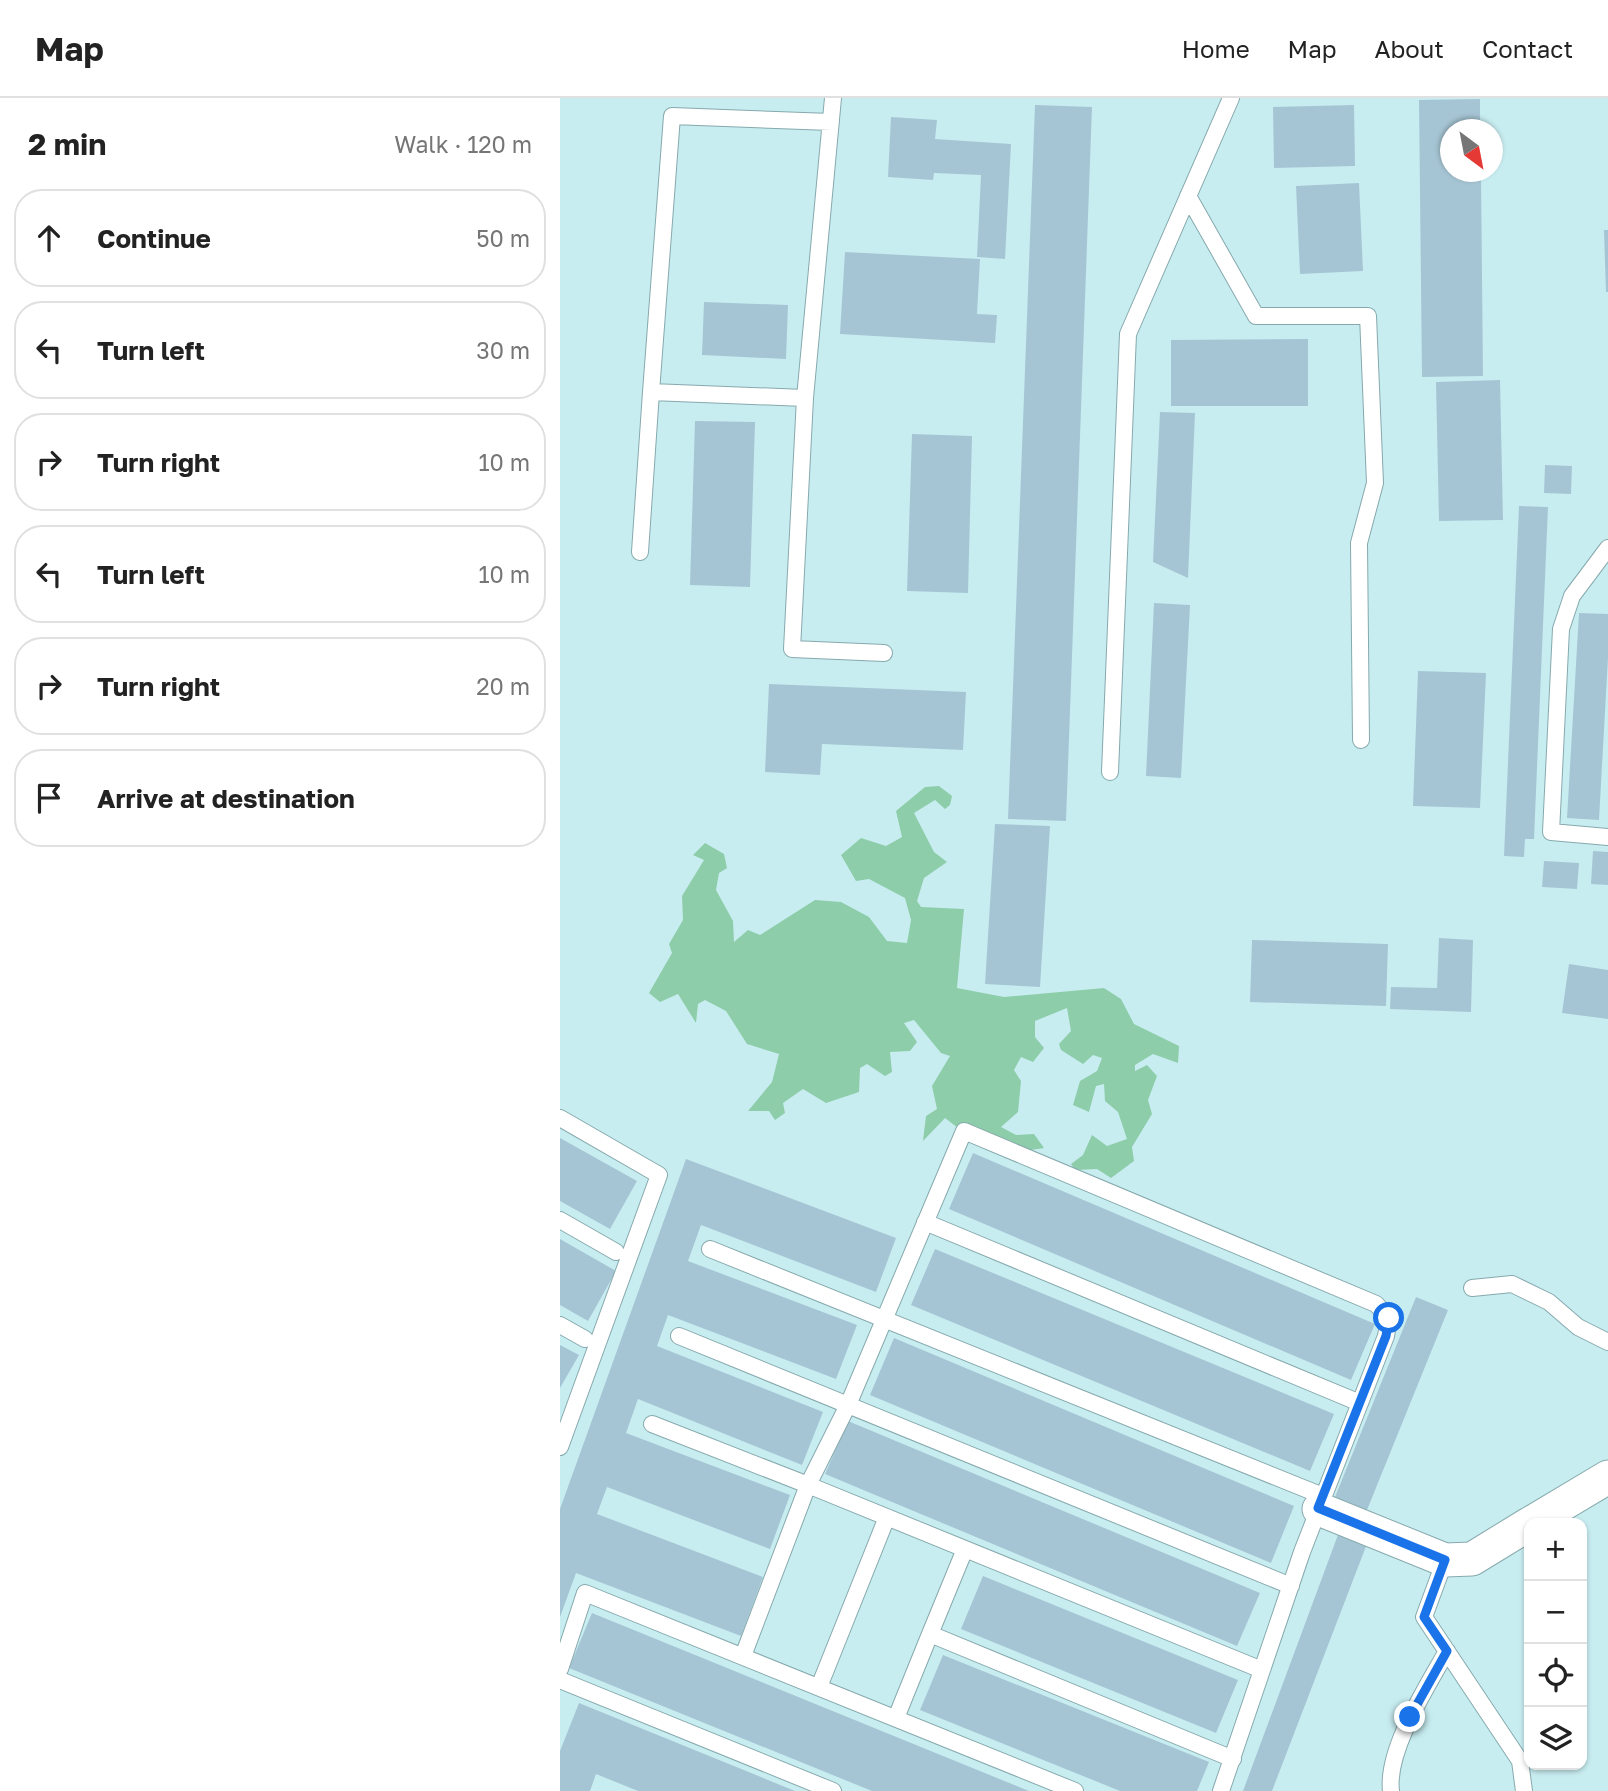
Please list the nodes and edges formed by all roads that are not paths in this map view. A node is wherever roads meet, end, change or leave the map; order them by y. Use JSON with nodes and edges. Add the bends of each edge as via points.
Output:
{"nodes":[{"id":1,"x":833,"y":98,"type":"edge"},
{"id":2,"x":1231,"y":98,"type":"edge"},
{"id":3,"x":831,"y":122,"type":"junction"},
{"id":4,"x":1188,"y":197,"type":"junction"},
{"id":5,"x":651,"y":392,"type":"junction"},
{"id":6,"x":805,"y":398,"type":"junction"},
{"id":7,"x":1608,"y":548,"type":"edge"},
{"id":8,"x":640,"y":552,"type":"dead end"},
{"id":9,"x":884,"y":653,"type":"dead end"},
{"id":10,"x":1361,"y":740,"type":"dead end"},
{"id":11,"x":1110,"y":772,"type":"dead end"},
{"id":12,"x":1608,"y":837,"type":"edge"},
{"id":13,"x":560,"y":1118,"type":"edge"},
{"id":14,"x":560,"y":1220,"type":"edge"},
{"id":15,"x":925,"y":1222,"type":"junction"},
{"id":16,"x":710,"y":1249,"type":"dead end"},
{"id":17,"x":616,"y":1252,"type":"dead end"},
{"id":18,"x":1472,"y":1288,"type":"dead end"},
{"id":19,"x":884,"y":1319,"type":"junction"},
{"id":20,"x":560,"y":1325,"type":"edge"},
{"id":21,"x":679,"y":1336,"type":"dead end"},
{"id":22,"x":585,"y":1339,"type":"dead end"},
{"id":23,"x":1608,"y":1342,"type":"edge"},
{"id":24,"x":1360,"y":1403,"type":"junction"},
{"id":25,"x":848,"y":1405,"type":"junction"},
{"id":26,"x":652,"y":1424,"type":"dead end"},
{"id":27,"x":560,"y":1447,"type":"edge"},
{"id":28,"x":1608,"y":1477,"type":"edge"},
{"id":29,"x":808,"y":1485,"type":"junction"},
{"id":30,"x":1321,"y":1502,"type":"junction"},
{"id":31,"x":887,"y":1517,"type":"junction"},
{"id":32,"x":1540,"y":1518,"type":"edge"},
{"id":33,"x":1524,"y":1528,"type":"edge"},
{"id":34,"x":965,"y":1549,"type":"junction"},
{"id":35,"x":1445,"y":1560,"type":"junction"},
{"id":36,"x":1291,"y":1586,"type":"junction"},
{"id":37,"x":930,"y":1634,"type":"junction"},
{"id":38,"x":1447,"y":1651,"type":"junction"},
{"id":39,"x":743,"y":1656,"type":"junction"},
{"id":40,"x":560,"y":1669,"type":"edge"},
{"id":41,"x":1262,"y":1670,"type":"junction"},
{"id":42,"x":560,"y":1680,"type":"edge"},
{"id":43,"x":819,"y":1687,"type":"junction"},
{"id":44,"x":896,"y":1718,"type":"junction"},
{"id":45,"x":1233,"y":1759,"type":"junction"},
{"id":46,"x":833,"y":1791,"type":"edge"},
{"id":47,"x":1075,"y":1791,"type":"edge"},
{"id":48,"x":1221,"y":1791,"type":"edge"},
{"id":49,"x":1391,"y":1791,"type":"edge"},
{"id":50,"x":1524,"y":1791,"type":"edge"}],
"edges":[{"from":1,"to":3,"type":"lane"},
{"from":2,"to":4,"type":"lane"},
{"from":3,"to":5,"type":"lane","via":[[672,116]]},
{"from":3,"to":6,"type":"lane"},
{"from":4,"to":10,"type":"lane","via":[[1256,316],[1368,316],[1375,483],[1359,543]]},
{"from":4,"to":11,"type":"lane","via":[[1128,334]]},
{"from":5,"to":6,"type":"lane"},
{"from":5,"to":8,"type":"lane"},
{"from":6,"to":9,"type":"lane","via":[[792,649]]},
{"from":7,"to":12,"type":"lane","via":[[1572,596],[1561,629],[1552,832]]},
{"from":13,"to":27,"type":"lane","via":[[659,1175]]},
{"from":14,"to":17,"type":"lane"},
{"from":15,"to":19,"type":"lane"},
{"from":15,"to":24,"type":"lane"},
{"from":15,"to":24,"type":"lane","via":[[964,1131],[1376,1304],[1389,1318]]},
{"from":16,"to":19,"type":"lane"},
{"from":18,"to":23,"type":"lane","via":[[1512,1284],[1549,1302],[1578,1327]]},
{"from":19,"to":25,"type":"lane"},
{"from":19,"to":30,"type":"lane"},
{"from":20,"to":22,"type":"lane"},
{"from":21,"to":25,"type":"lane"},
{"from":24,"to":30,"type":"lane"},
{"from":25,"to":29,"type":"lane"},
{"from":25,"to":36,"type":"lane"},
{"from":26,"to":29,"type":"lane"},
{"from":28,"to":32,"type":"street"},
{"from":29,"to":31,"type":"lane"},
{"from":29,"to":39,"type":"lane"},
{"from":30,"to":35,"type":"street"},
{"from":30,"to":36,"type":"lane"},
{"from":31,"to":34,"type":"lane"},
{"from":31,"to":43,"type":"lane"},
{"from":33,"to":35,"type":"street","via":[[1472,1559]]},
{"from":34,"to":37,"type":"lane"},
{"from":34,"to":41,"type":"lane"},
{"from":35,"to":38,"type":"lane","via":[[1424,1617]]},
{"from":36,"to":41,"type":"lane"},
{"from":37,"to":44,"type":"lane"},
{"from":37,"to":45,"type":"lane"},
{"from":38,"to":49,"type":"lane","via":[[1410,1717],[1389,1777]]},
{"from":38,"to":50,"type":"lane","via":[[1520,1761]]},
{"from":39,"to":40,"type":"lane","via":[[585,1593]]},
{"from":39,"to":43,"type":"lane"},
{"from":41,"to":45,"type":"lane"},
{"from":42,"to":46,"type":"lane"},
{"from":43,"to":44,"type":"lane"},
{"from":44,"to":47,"type":"lane"},
{"from":45,"to":48,"type":"lane"}]}
